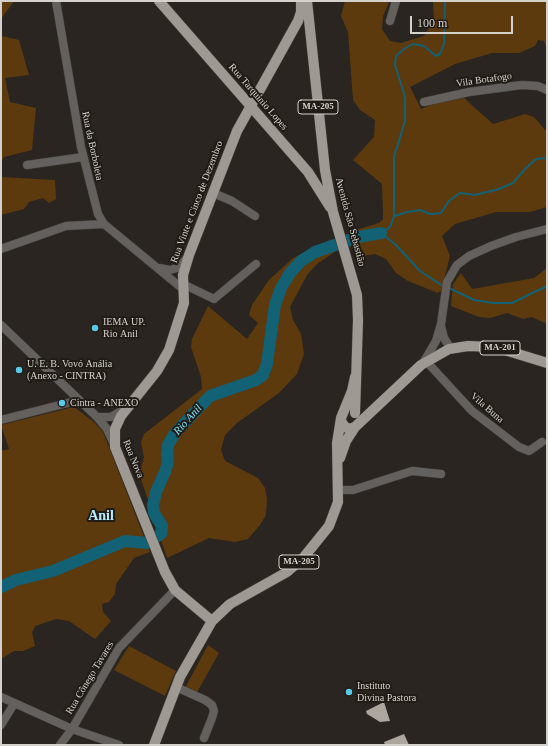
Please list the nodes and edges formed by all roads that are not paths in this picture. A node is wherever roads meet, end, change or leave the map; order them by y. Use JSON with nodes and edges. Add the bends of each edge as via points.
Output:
{"nodes":[{"id":1,"x":56,"y":1,"type":"edge"},
{"id":2,"x":159,"y":1,"type":"edge"},
{"id":3,"x":396,"y":1,"type":"edge"},
{"id":4,"x":303,"y":3,"type":"edge"},
{"id":5,"x":390,"y":21,"type":"dead end"},
{"id":6,"x":289,"y":38,"type":"junction"},
{"id":7,"x":311,"y":45,"type":"junction"},
{"id":8,"x":547,"y":90,"type":"edge"},
{"id":9,"x":424,"y":102,"type":"dead end"},
{"id":10,"x":249,"y":106,"type":"junction"},
{"id":11,"x":83,"y":157,"type":"junction"},
{"id":12,"x":27,"y":165,"type":"dead end"},
{"id":13,"x":325,"y":170,"type":"junction"},
{"id":14,"x":308,"y":172,"type":"junction"},
{"id":15,"x":213,"y":193,"type":"junction"},
{"id":16,"x":333,"y":212,"type":"junction"},
{"id":17,"x":255,"y":216,"type":"dead end"},
{"id":18,"x":104,"y":224,"type":"junction"},
{"id":19,"x":547,"y":229,"type":"edge"},
{"id":20,"x":1,"y":250,"type":"edge"},
{"id":21,"x":189,"y":255,"type":"junction"},
{"id":22,"x":256,"y":264,"type":"dead end"},
{"id":23,"x":158,"y":267,"type":"junction"},
{"id":24,"x":183,"y":287,"type":"junction"},
{"id":25,"x":441,"y":324,"type":"junction"},
{"id":26,"x":1,"y":326,"type":"edge"},
{"id":27,"x":451,"y":349,"type":"junction"},
{"id":28,"x":424,"y":363,"type":"junction"},
{"id":29,"x":547,"y":363,"type":"edge"},
{"id":30,"x":355,"y":377,"type":"junction"},
{"id":31,"x":385,"y":398,"type":"junction"},
{"id":32,"x":79,"y":400,"type":"junction"},
{"id":33,"x":127,"y":407,"type":"junction"},
{"id":34,"x":356,"y":413,"type":"junction"},
{"id":35,"x":97,"y":416,"type":"junction"},
{"id":36,"x":341,"y":418,"type":"junction"},
{"id":37,"x":1,"y":420,"type":"edge"},
{"id":38,"x":356,"y":426,"type":"junction"},
{"id":39,"x":542,"y":442,"type":"dead end"},
{"id":40,"x":116,"y":447,"type":"junction"},
{"id":41,"x":338,"y":469,"type":"junction"},
{"id":42,"x":441,"y":474,"type":"dead end"},
{"id":43,"x":338,"y":490,"type":"junction"},
{"id":44,"x":175,"y":590,"type":"junction"},
{"id":45,"x":212,"y":621,"type":"junction"},
{"id":46,"x":176,"y":687,"type":"junction"},
{"id":47,"x":1,"y":697,"type":"edge"},
{"id":48,"x":14,"y":704,"type":"junction"},
{"id":49,"x":1,"y":725,"type":"edge"},
{"id":50,"x":72,"y":729,"type":"junction"},
{"id":51,"x":204,"y":738,"type":"dead end"},
{"id":52,"x":60,"y":745,"type":"edge"},
{"id":53,"x":119,"y":745,"type":"edge"},
{"id":54,"x":154,"y":745,"type":"edge"}],
"edges":[{"from":1,"to":11,"type":"street","name":"Rua da Borboleta"},
{"from":2,"to":10,"type":"main road","name":"Rua Tarquinio Lopes"},
{"from":3,"to":5,"type":"street"},
{"from":4,"to":6,"type":"main road","name":"Rua Vinte e Cinco de Dezembro","via":[[300,17]]},
{"from":4,"to":7,"type":"main road","name":"Avenida São Sebastião","number":"MA-205"},
{"from":6,"to":7,"type":"main road","via":[[294,34],[300,34]]},
{"from":6,"to":10,"type":"main road","name":"Rua Vinte e Cinco de Dezembro"},
{"from":7,"to":13,"type":"main road","name":"Avenida São Sebastião","number":"MA-205"},
{"from":8,"to":9,"type":"street","name":"Vila Botafogo","via":[[538,86],[522,85],[469,92]]},
{"from":10,"to":14,"type":"main road","name":"Rua Tarquinio Lopes"},
{"from":10,"to":15,"type":"main road","name":"Rua Vinte e Cinco de Dezembro"},
{"from":11,"to":12,"type":"street"},
{"from":11,"to":18,"type":"street","name":"Rua da Borboleta","via":[[96,209]]},
{"from":13,"to":14,"type":"main road","via":[[317,176]]},
{"from":13,"to":16,"type":"main road","name":"Avenida São Sebastião","number":"MA-205"},
{"from":14,"to":16,"type":"main road","name":"Rua Tarquinio Lopes"},
{"from":15,"to":17,"type":"street","via":[[232,201]]},
{"from":15,"to":21,"type":"main road","name":"Rua Vinte e Cinco de Dezembro"},
{"from":16,"to":30,"type":"main road","name":"Avenida São Sebastião","number":"MA-205","via":[[355,284],[358,307]]},
{"from":18,"to":20,"type":"street","via":[[66,226]]},
{"from":18,"to":23,"type":"street","name":"Rua da Borboleta"},
{"from":19,"to":25,"type":"street","via":[[516,237],[469,256],[454,268],[447,282]]},
{"from":21,"to":23,"type":"street","via":[[177,268],[170,270]]},
{"from":21,"to":24,"type":"main road","name":"Rua Vinte e Cinco de Dezembro","via":[[183,275]]},
{"from":22,"to":24,"type":"street","name":"Rua da Borboleta","via":[[214,299]]},
{"from":23,"to":24,"type":"street","name":"Rua da Borboleta"},
{"from":24,"to":33,"type":"main road","name":"Rua Vinte e Cinco de Dezembro","via":[[184,303],[169,350],[157,371]]},
{"from":25,"to":27,"type":"street","via":[[444,338]]},
{"from":25,"to":28,"type":"street","via":[[434,346]]},
{"from":26,"to":32,"type":"street","name":"Rua Nova"},
{"from":27,"to":28,"type":"main road","number":"MA-201"},
{"from":27,"to":29,"type":"main road","number":"MA-201","via":[[468,346],[495,347]]},
{"from":28,"to":31,"type":"main road","number":"MA-201"},
{"from":28,"to":39,"type":"street","name":"Vila Buna","via":[[472,411],[518,448],[529,450]]},
{"from":30,"to":34,"type":"main road","name":"Avenida São Sebastião","number":"MA-205"},
{"from":30,"to":36,"type":"main road","name":"Avenida São Sebastião","number":"MA-205"},
{"from":31,"to":34,"type":"main road","number":"MA-201","via":[[369,410]]},
{"from":31,"to":38,"type":"main road","number":"MA-201"},
{"from":32,"to":35,"type":"street","name":"Rua Nova"},
{"from":32,"to":37,"type":"street"},
{"from":33,"to":35,"type":"street","name":"Rua Vinte e Cinco de Dezembro","via":[[111,417]]},
{"from":33,"to":40,"type":"main road","name":"Rua Vinte e Cinco de Dezembro","via":[[116,426]]},
{"from":34,"to":36,"type":"main road","via":[[349,411]]},
{"from":34,"to":38,"type":"main road","number":"MA-205"},
{"from":35,"to":40,"type":"street","name":"Rua Nova"},
{"from":36,"to":38,"type":"main road","via":[[343,426]]},
{"from":36,"to":41,"type":"main road","number":"MA-205","via":[[337,443]]},
{"from":38,"to":41,"type":"main road","number":"MA-205","via":[[342,451]]},
{"from":40,"to":44,"type":"main road","name":"Rua Nova","via":[[159,558]]},
{"from":41,"to":43,"type":"main road","number":"MA-205"},
{"from":42,"to":43,"type":"street","via":[[412,471],[353,490]]},
{"from":43,"to":45,"type":"main road","number":"MA-205","via":[[336,510],[329,526],[304,557],[278,578],[224,609]]},
{"from":44,"to":45,"type":"main road","name":"Rua Nova"},
{"from":44,"to":50,"type":"street","name":"Rua Cônego Tavares","via":[[119,648]]},
{"from":45,"to":46,"type":"main road","number":"MA-205"},
{"from":46,"to":51,"type":"street","via":[[212,705],[214,711]]},
{"from":46,"to":54,"type":"main road","number":"MA-205"},
{"from":47,"to":48,"type":"street"},
{"from":48,"to":49,"type":"street"},
{"from":48,"to":50,"type":"street"},
{"from":50,"to":52,"type":"street","name":"Rua Cônego Tavares"},
{"from":50,"to":53,"type":"street"}]}
